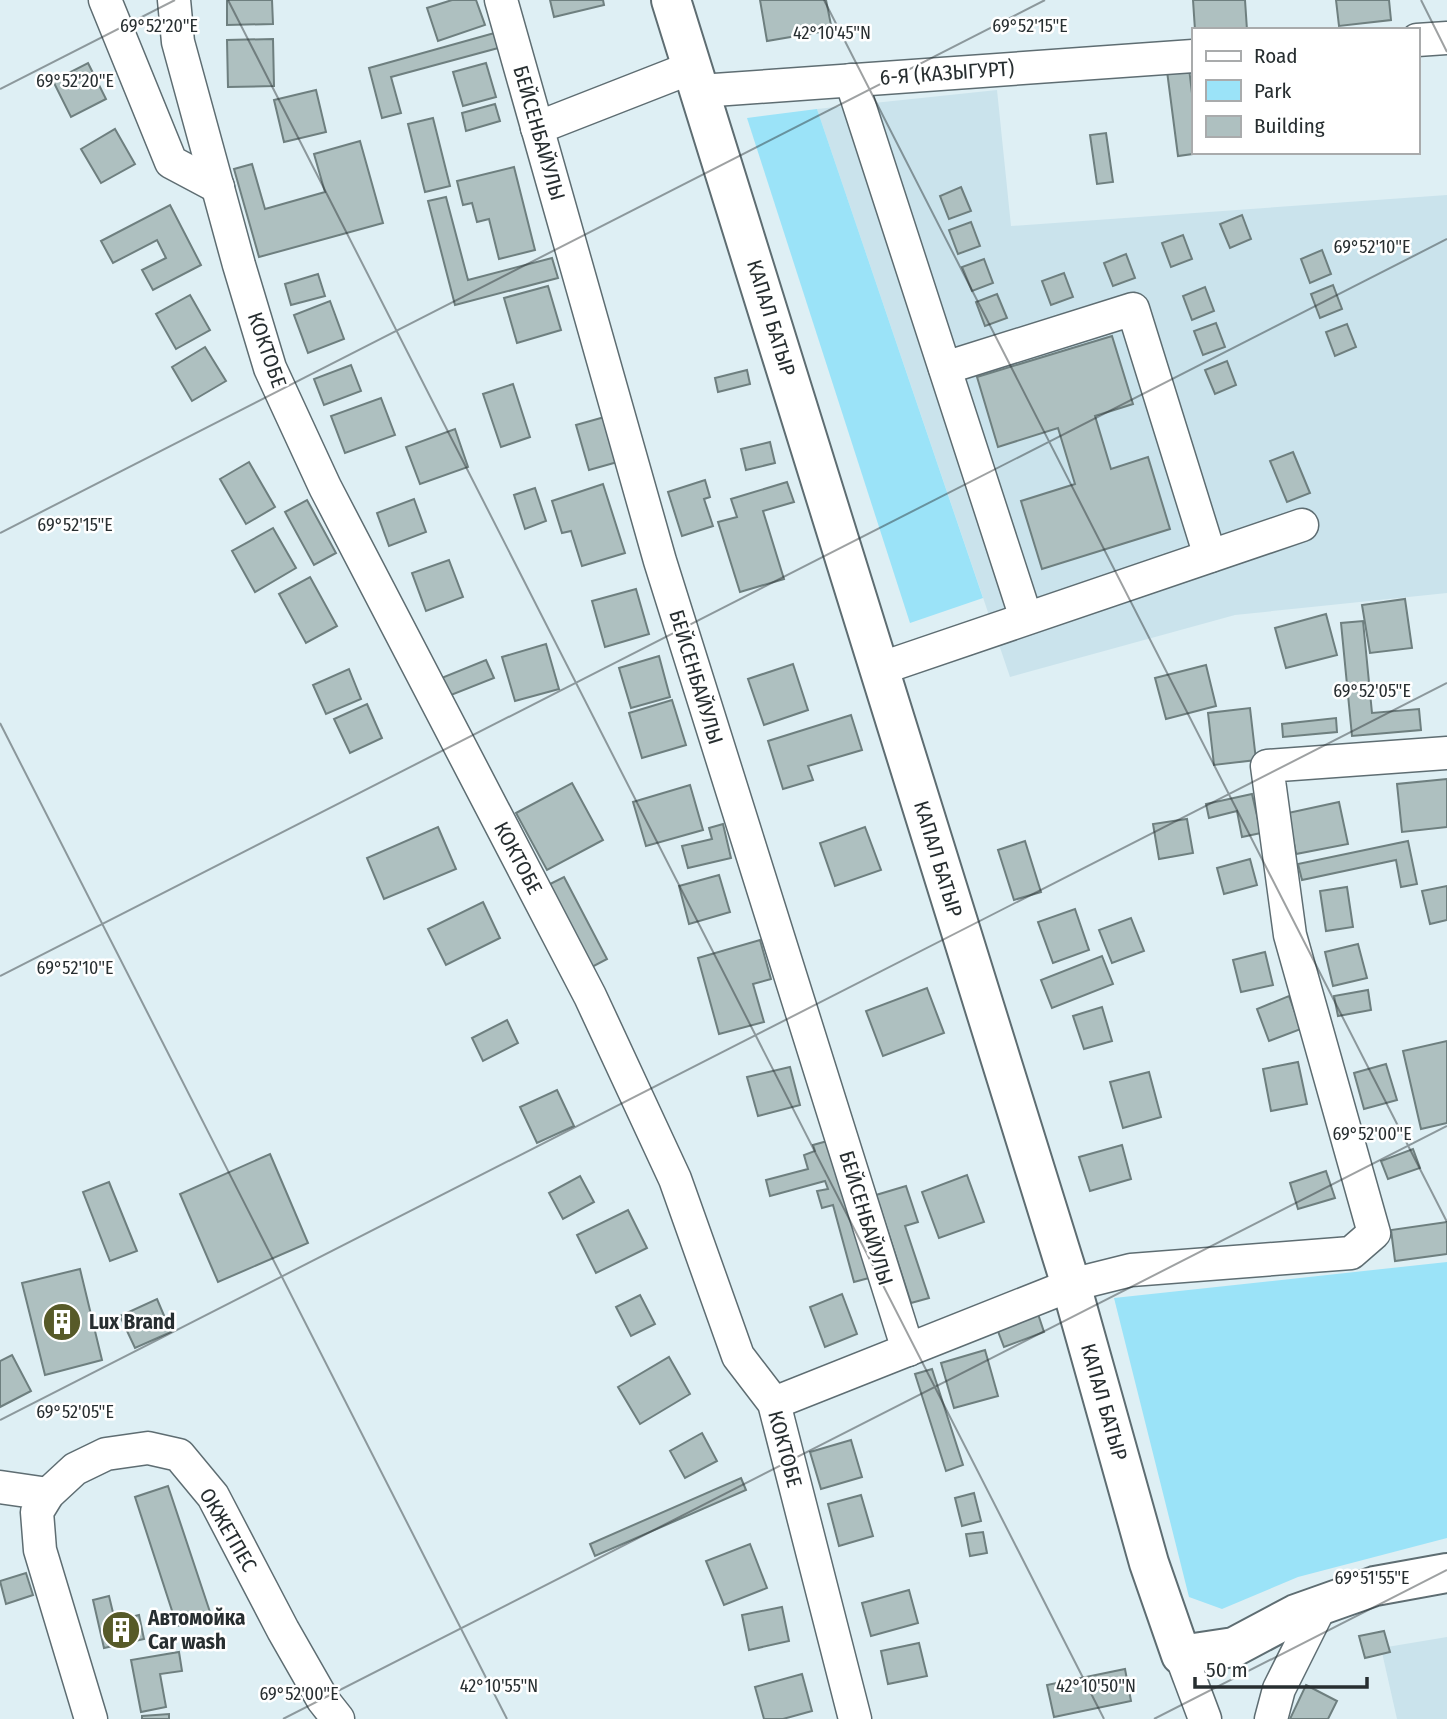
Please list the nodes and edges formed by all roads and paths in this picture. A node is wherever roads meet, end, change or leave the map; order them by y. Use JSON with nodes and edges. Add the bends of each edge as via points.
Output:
{"nodes":[{"id":1,"x":105,"y":0,"type":"edge"},
{"id":2,"x":174,"y":0,"type":"edge"},
{"id":3,"x":501,"y":0,"type":"edge"},
{"id":4,"x":671,"y":0,"type":"edge"},
{"id":5,"x":1447,"y":38,"type":"edge"},
{"id":6,"x":1419,"y":40,"type":"edge"},
{"id":7,"x":1192,"y":56,"type":"edge"},
{"id":8,"x":696,"y":79,"type":"junction"},
{"id":9,"x":851,"y":80,"type":"junction"},
{"id":10,"x":537,"y":128,"type":"junction"},
{"id":11,"x":218,"y":187,"type":"junction"},
{"id":12,"x":945,"y":368,"type":"junction"},
{"id":13,"x":1302,"y":525,"type":"dead end"},
{"id":14,"x":1210,"y":556,"type":"junction"},
{"id":15,"x":1026,"y":618,"type":"junction"},
{"id":16,"x":879,"y":669,"type":"junction"},
{"id":17,"x":1447,"y":753,"type":"edge"},
{"id":18,"x":1071,"y":1285,"type":"junction"},
{"id":19,"x":908,"y":1350,"type":"junction"},
{"id":20,"x":774,"y":1403,"type":"junction"},
{"id":21,"x":0,"y":1487,"type":"edge"},
{"id":22,"x":48,"y":1494,"type":"junction"},
{"id":23,"x":1447,"y":1573,"type":"edge"},
{"id":24,"x":1321,"y":1605,"type":"junction"},
{"id":25,"x":1181,"y":1655,"type":"junction"},
{"id":26,"x":1201,"y":1715,"type":"edge"},
{"id":27,"x":91,"y":1719,"type":"edge"},
{"id":28,"x":338,"y":1719,"type":"edge"},
{"id":29,"x":855,"y":1719,"type":"edge"},
{"id":30,"x":1271,"y":1719,"type":"edge"}],
"edges":[{"from":1,"to":11,"type":"street","via":[[171,162]]},
{"from":2,"to":11,"type":"street","name":"КОКТОБЕ","via":[[178,42]]},
{"from":3,"to":10,"type":"street","name":"БЕЙСЕНБАЙУЛЫ"},
{"from":4,"to":8,"type":"main road","name":"КАПАЛ БАТЫР"},
{"from":5,"to":6,"type":"street"},
{"from":7,"to":9,"type":"street","name":"6-Я (КАЗЫГУРТ)"},
{"from":8,"to":9,"type":"street","name":"6-Я (КАЗЫГУРТ)"},
{"from":8,"to":10,"type":"street","name":"6-Я (КАЗЫГУРТ)"},
{"from":8,"to":16,"type":"main road","name":"КАПАЛ БАТЫР"},
{"from":9,"to":12,"type":"street"},
{"from":10,"to":19,"type":"street","name":"БЕЙСЕНБАЙУЛЫ","via":[[660,561]]},
{"from":11,"to":20,"type":"street","name":"КОКТОБЕ","via":[[270,368],[325,487],[590,996],[675,1179],[738,1356]]},
{"from":12,"to":14,"type":"street","via":[[1133,310]]},
{"from":12,"to":15,"type":"street"},
{"from":13,"to":14,"type":"street"},
{"from":14,"to":15,"type":"street"},
{"from":15,"to":16,"type":"street"},
{"from":16,"to":18,"type":"main road","name":"КАПАЛ БАТЫР"},
{"from":17,"to":18,"type":"street","via":[[1267,766],[1290,935],[1374,1233],[1352,1253],[1131,1270]]},
{"from":18,"to":19,"type":"street"},
{"from":18,"to":25,"type":"main road","name":"КАПАЛ БАТЫР","via":[[1149,1563]]},
{"from":19,"to":20,"type":"street"},
{"from":20,"to":29,"type":"street","name":"КОКТОБЕ"},
{"from":21,"to":22,"type":"street"},
{"from":22,"to":27,"type":"street","name":"ОКЖЕТПЕС","via":[[37,1512],[40,1550]]},
{"from":22,"to":28,"type":"street","name":"ОКЖЕТПЕС","via":[[75,1469],[106,1454],[148,1448],[178,1455],[213,1496],[323,1700]]},
{"from":23,"to":24,"type":"main road","via":[[1375,1586]]},
{"from":24,"to":25,"type":"main road","via":[[1234,1647]]},
{"from":24,"to":30,"type":"street","via":[[1279,1689]]},
{"from":25,"to":26,"type":"street","name":"КАПАЛ БАТЫР"}]}
